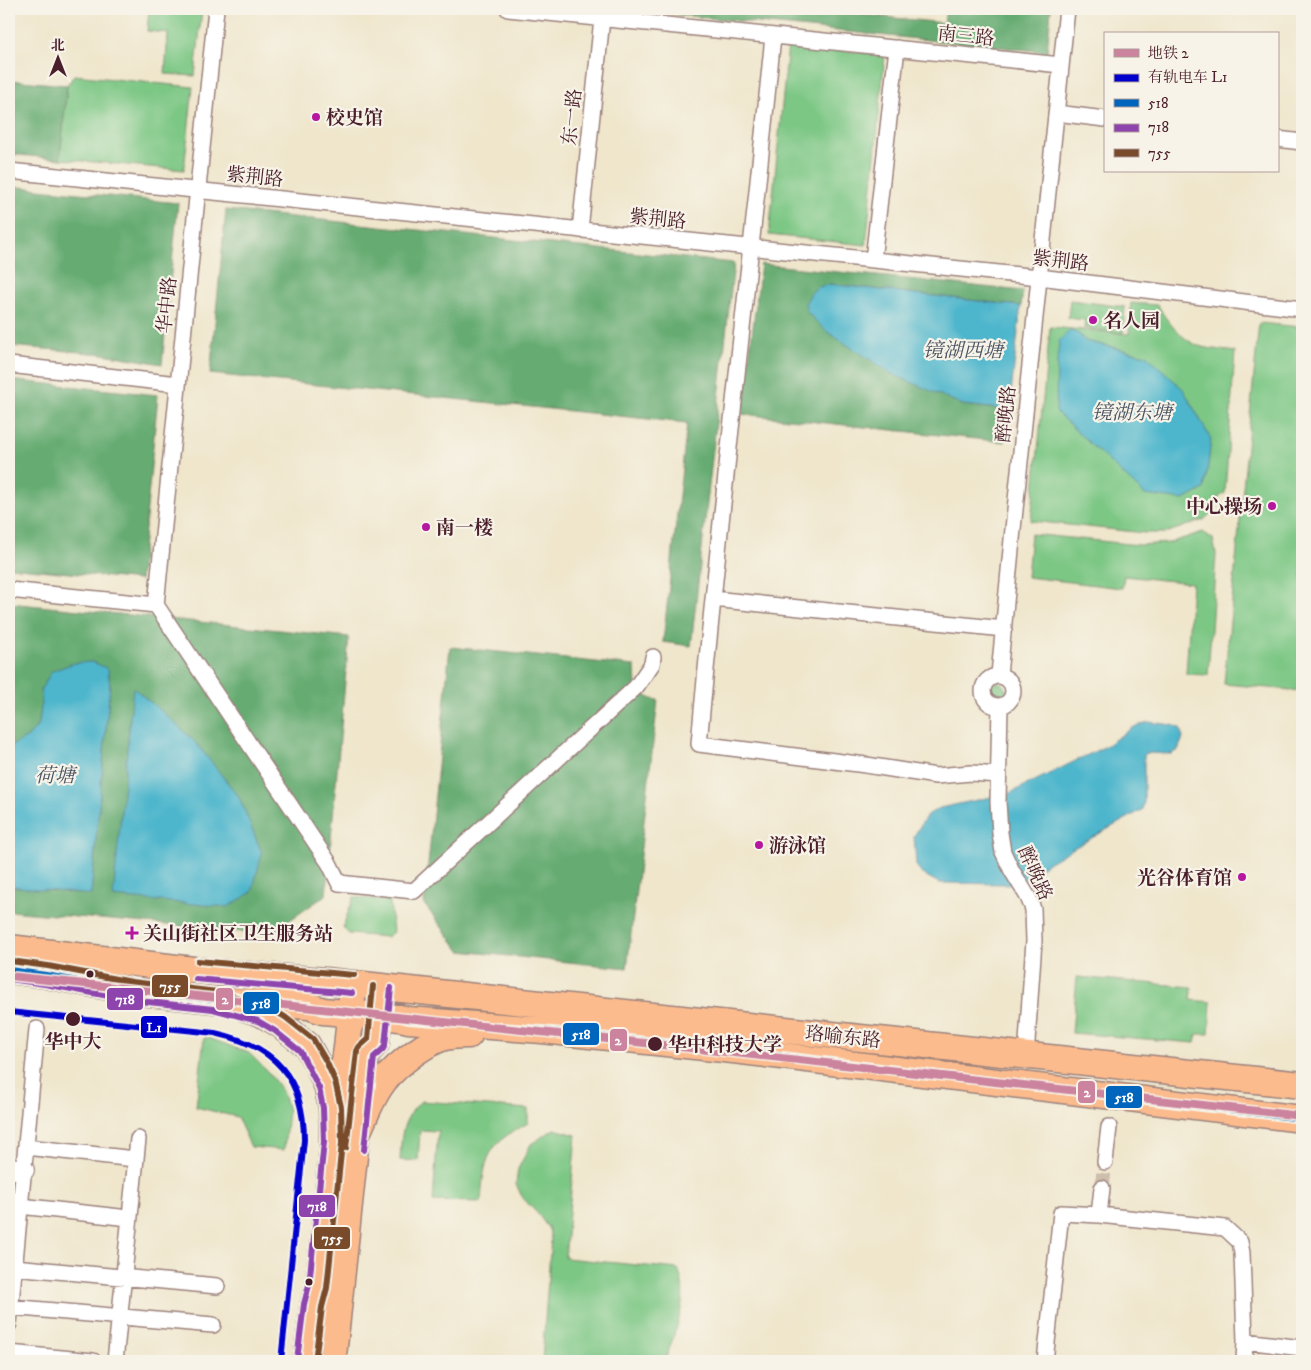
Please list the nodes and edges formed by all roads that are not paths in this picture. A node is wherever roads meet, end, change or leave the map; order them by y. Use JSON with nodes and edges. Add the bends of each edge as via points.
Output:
{"nodes":[{"id":1,"x":216,"y":9,"type":"edge"},
{"id":2,"x":508,"y":9,"type":"edge"},
{"id":3,"x":1067,"y":9,"type":"edge"},
{"id":4,"x":602,"y":13,"type":"edge"},
{"id":5,"x":772,"y":36,"type":"junction"},
{"id":6,"x":897,"y":48,"type":"junction"},
{"id":7,"x":1061,"y":66,"type":"junction"},
{"id":8,"x":1056,"y":113,"type":"junction"},
{"id":9,"x":1104,"y":119,"type":"edge"},
{"id":10,"x":1278,"y":139,"type":"edge"},
{"id":11,"x":1302,"y":142,"type":"edge"},
{"id":12,"x":9,"y":171,"type":"edge"},
{"id":13,"x":197,"y":190,"type":"junction"},
{"id":14,"x":580,"y":230,"type":"junction"},
{"id":15,"x":751,"y":248,"type":"junction"},
{"id":16,"x":873,"y":260,"type":"junction"},
{"id":17,"x":1039,"y":277,"type":"junction"},
{"id":18,"x":1302,"y":309,"type":"edge"},
{"id":19,"x":9,"y":366,"type":"edge"},
{"id":20,"x":178,"y":384,"type":"junction"},
{"id":21,"x":9,"y":590,"type":"edge"},
{"id":22,"x":713,"y":599,"type":"junction"},
{"id":23,"x":156,"y":605,"type":"junction"},
{"id":24,"x":1004,"y":629,"type":"junction"},
{"id":25,"x":654,"y":657,"type":"dead end"},
{"id":26,"x":999,"y":675,"type":"junction"},
{"id":27,"x":1000,"y":706,"type":"junction"},
{"id":28,"x":999,"y":775,"type":"junction"},
{"id":29,"x":9,"y":948,"type":"edge"},
{"id":30,"x":9,"y":970,"type":"edge"},
{"id":31,"x":353,"y":984,"type":"junction"},
{"id":32,"x":382,"y":987,"type":"junction"},
{"id":33,"x":215,"y":1000,"type":"junction"},
{"id":34,"x":350,"y":1014,"type":"junction"},
{"id":35,"x":378,"y":1016,"type":"junction"},
{"id":36,"x":37,"y":1029,"type":"dead end"},
{"id":37,"x":542,"y":1030,"type":"junction"},
{"id":38,"x":1026,"y":1056,"type":"junction"},
{"id":39,"x":1302,"y":1085,"type":"edge"},
{"id":40,"x":1302,"y":1119,"type":"edge"},
{"id":41,"x":1108,"y":1127,"type":"dead end"},
{"id":42,"x":357,"y":1133,"type":"junction"},
{"id":43,"x":138,"y":1139,"type":"dead end"},
{"id":44,"x":333,"y":1142,"type":"junction"},
{"id":45,"x":26,"y":1147,"type":"junction"},
{"id":46,"x":135,"y":1159,"type":"junction"},
{"id":47,"x":1105,"y":1162,"type":"tunnel mouth"},
{"id":48,"x":16,"y":1169,"type":"edge"},
{"id":49,"x":1102,"y":1188,"type":"tunnel mouth"},
{"id":50,"x":20,"y":1206,"type":"junction"},
{"id":51,"x":1099,"y":1215,"type":"junction"},
{"id":52,"x":130,"y":1218,"type":"junction"},
{"id":53,"x":14,"y":1267,"type":"junction"},
{"id":54,"x":124,"y":1277,"type":"junction"},
{"id":55,"x":216,"y":1286,"type":"dead end"},
{"id":56,"x":10,"y":1307,"type":"junction"},
{"id":57,"x":120,"y":1317,"type":"junction"},
{"id":58,"x":9,"y":1324,"type":"edge"},
{"id":59,"x":213,"y":1325,"type":"dead end"},
{"id":60,"x":1245,"y":1342,"type":"junction"},
{"id":61,"x":1302,"y":1348,"type":"edge"},
{"id":62,"x":9,"y":1353,"type":"edge"},
{"id":63,"x":93,"y":1361,"type":"edge"},
{"id":64,"x":115,"y":1361,"type":"edge"},
{"id":65,"x":306,"y":1361,"type":"edge"},
{"id":66,"x":333,"y":1361,"type":"edge"},
{"id":67,"x":1045,"y":1361,"type":"edge"},
{"id":68,"x":1244,"y":1361,"type":"edge"}],
"edges":[{"from":1,"to":13,"type":"street","name":"华中路"},
{"from":2,"to":4,"type":"street","name":"南三路"},
{"from":3,"to":7,"type":"street","name":"醉晚路"},
{"from":4,"to":5,"type":"street","name":"南三路"},
{"from":4,"to":14,"type":"street","name":"东一路"},
{"from":5,"to":6,"type":"street","name":"南三路"},
{"from":5,"to":15,"type":"street"},
{"from":6,"to":7,"type":"street","name":"南三路"},
{"from":6,"to":16,"type":"street"},
{"from":7,"to":8,"type":"street","name":"醉晚路"},
{"from":8,"to":9,"type":"street"},
{"from":8,"to":17,"type":"street","name":"醉晚路"},
{"from":10,"to":11,"type":"street"},
{"from":12,"to":13,"type":"street","name":"紫荆路"},
{"from":13,"to":14,"type":"street","name":"紫荆路"},
{"from":13,"to":20,"type":"street","name":"华中路"},
{"from":14,"to":15,"type":"street","name":"紫荆路"},
{"from":15,"to":16,"type":"street","name":"紫荆路"},
{"from":15,"to":22,"type":"street"},
{"from":16,"to":17,"type":"street","name":"紫荆路"},
{"from":17,"to":18,"type":"street","name":"紫荆路"},
{"from":17,"to":24,"type":"street","name":"醉晚路"},
{"from":19,"to":20,"type":"street"},
{"from":20,"to":23,"type":"street","name":"华中路"},
{"from":21,"to":23,"type":"street"},
{"from":22,"to":24,"type":"street"},
{"from":22,"to":28,"type":"street","via":[[699,744],[936,776]]},
{"from":23,"to":25,"type":"street","via":[[329,863],[338,883],[414,891],[636,687]]},
{"from":24,"to":26,"type":"street","name":"醉晚路"},
{"from":26,"to":27,"type":"street","via":[[1008,679],[1013,693],[1009,702]]},
{"from":26,"to":27,"type":"street","via":[[986,680],[982,689],[990,705]]},
{"from":27,"to":28,"type":"street","name":"醉晚路"},
{"from":28,"to":38,"type":"street","name":"醉晚路","via":[[1000,833],[1004,852],[1032,909],[1034,941]]},
{"from":29,"to":31,"type":"highway","name":"珞喻东路","via":[[210,972]]},
{"from":30,"to":33,"type":"highway"},
{"from":31,"to":32,"type":"highway","name":"珞喻东路"},
{"from":31,"to":34,"type":"highway"},
{"from":32,"to":35,"type":"highway"},
{"from":32,"to":38,"type":"highway","name":"珞喻东路"},
{"from":33,"to":34,"type":"highway","name":"珞喻东路","via":[[309,1006]]},
{"from":33,"to":44,"type":"highway","via":[[260,1013],[307,1045],[327,1085],[332,1107]]},
{"from":34,"to":35,"type":"highway","name":"珞喻东路"},
{"from":34,"to":44,"type":"highway"},
{"from":35,"to":37,"type":"highway","name":"珞喻东路"},
{"from":35,"to":42,"type":"highway","via":[[376,1043],[366,1053]]},
{"from":36,"to":45,"type":"street"},
{"from":37,"to":40,"type":"highway","name":"珞喻东路"},
{"from":37,"to":42,"type":"highway","via":[[439,1039],[408,1058],[379,1087]]},
{"from":38,"to":39,"type":"highway","name":"珞喻东路"},
{"from":41,"to":47,"type":"street"},
{"from":42,"to":66,"type":"main road"},
{"from":43,"to":46,"type":"street"},
{"from":44,"to":65,"type":"main road","via":[[318,1287]]},
{"from":45,"to":46,"type":"street"},
{"from":45,"to":48,"type":"street"},
{"from":46,"to":52,"type":"street"},
{"from":48,"to":50,"type":"street"},
{"from":49,"to":51,"type":"street"},
{"from":50,"to":52,"type":"street"},
{"from":50,"to":53,"type":"street"},
{"from":51,"to":60,"type":"street","via":[[1224,1228],[1240,1242]]},
{"from":51,"to":67,"type":"street","via":[[1060,1213]]},
{"from":52,"to":54,"type":"street"},
{"from":53,"to":54,"type":"street"},
{"from":53,"to":56,"type":"street"},
{"from":54,"to":55,"type":"street"},
{"from":54,"to":57,"type":"street"},
{"from":56,"to":57,"type":"street"},
{"from":56,"to":58,"type":"street"},
{"from":57,"to":59,"type":"street"},
{"from":57,"to":64,"type":"street"},
{"from":60,"to":61,"type":"street"},
{"from":60,"to":68,"type":"street"},
{"from":62,"to":63,"type":"street"}]}
